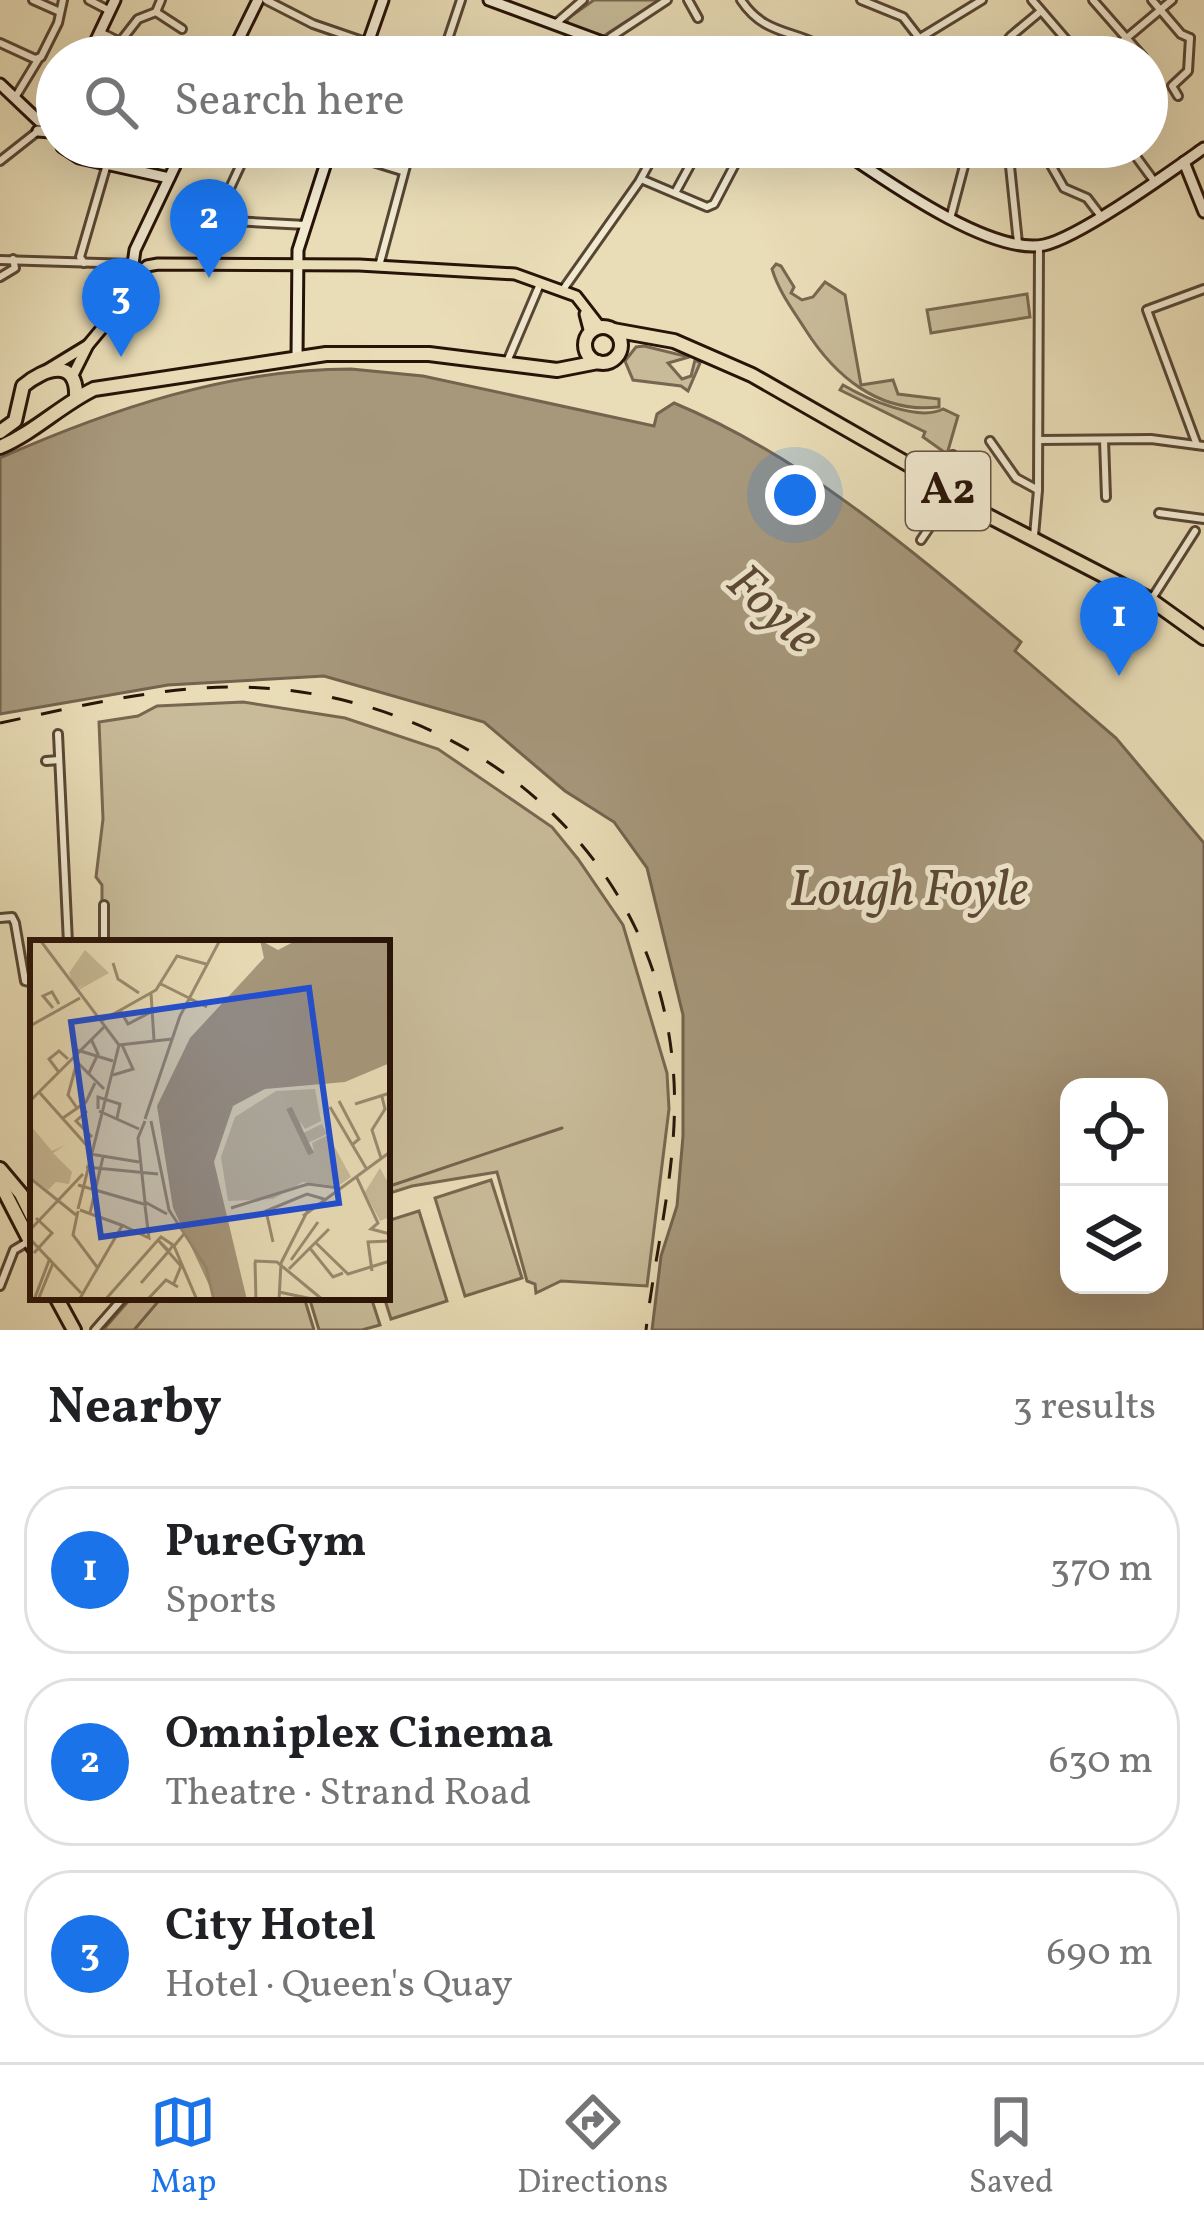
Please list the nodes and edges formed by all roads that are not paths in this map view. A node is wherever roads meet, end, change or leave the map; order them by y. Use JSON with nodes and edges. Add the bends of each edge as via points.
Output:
{"nodes":[{"id":1,"x":33,"y":0,"type":"edge"},
{"id":2,"x":63,"y":0,"type":"edge"},
{"id":3,"x":89,"y":0,"type":"edge"},
{"id":4,"x":161,"y":0,"type":"edge"},
{"id":5,"x":262,"y":0,"type":"edge"},
{"id":6,"x":383,"y":0,"type":"edge"},
{"id":7,"x":461,"y":0,"type":"edge"},
{"id":8,"x":583,"y":0,"type":"edge"},
{"id":9,"x":667,"y":0,"type":"edge"},
{"id":10,"x":688,"y":0,"type":"edge"},
{"id":11,"x":741,"y":0,"type":"edge"},
{"id":12,"x":861,"y":0,"type":"edge"},
{"id":13,"x":1093,"y":0,"type":"edge"},
{"id":14,"x":1152,"y":0,"type":"edge"},
{"id":15,"x":1172,"y":0,"type":"edge"},
{"id":16,"x":498,"y":1,"type":"edge"},
{"id":17,"x":978,"y":1,"type":"edge"},
{"id":18,"x":1034,"y":1,"type":"edge"},
{"id":19,"x":113,"y":5,"type":"edge"},
{"id":20,"x":1161,"y":10,"type":"junction"},
{"id":21,"x":1041,"y":11,"type":"junction"},
{"id":22,"x":60,"y":12,"type":"junction"},
{"id":23,"x":156,"y":12,"type":"junction"},
{"id":24,"x":698,"y":18,"type":"dead end"},
{"id":25,"x":554,"y":25,"type":"junction"},
{"id":26,"x":182,"y":28,"type":"dead end"},
{"id":27,"x":1204,"y":30,"type":"edge"},
{"id":28,"x":100,"y":32,"type":"junction"},
{"id":29,"x":49,"y":36,"type":"edge"},
{"id":30,"x":98,"y":36,"type":"edge"},
{"id":31,"x":108,"y":36,"type":"edge"},
{"id":32,"x":125,"y":36,"type":"edge"},
{"id":33,"x":242,"y":36,"type":"edge"},
{"id":34,"x":348,"y":36,"type":"edge"},
{"id":35,"x":370,"y":36,"type":"edge"},
{"id":36,"x":449,"y":36,"type":"edge"},
{"id":37,"x":585,"y":36,"type":"edge"},
{"id":38,"x":612,"y":36,"type":"edge"},
{"id":39,"x":797,"y":36,"type":"edge"},
{"id":40,"x":917,"y":36,"type":"edge"},
{"id":41,"x":925,"y":36,"type":"edge"},
{"id":42,"x":1010,"y":36,"type":"edge"},
{"id":43,"x":1063,"y":36,"type":"edge"},
{"id":44,"x":1124,"y":36,"type":"edge"},
{"id":45,"x":1128,"y":36,"type":"edge"},
{"id":46,"x":1190,"y":38,"type":"junction"},
{"id":47,"x":0,"y":43,"type":"edge"},
{"id":48,"x":36,"y":57,"type":"edge"},
{"id":49,"x":36,"y":63,"type":"edge"},
{"id":50,"x":0,"y":84,"type":"edge"},
{"id":51,"x":1178,"y":96,"type":"dead end"},
{"id":52,"x":15,"y":97,"type":"junction"},
{"id":53,"x":36,"y":115,"type":"edge"},
{"id":54,"x":36,"y":133,"type":"edge"},
{"id":55,"x":1204,"y":148,"type":"edge"},
{"id":56,"x":0,"y":161,"type":"edge"},
{"id":57,"x":1184,"y":162,"type":"junction"},
{"id":58,"x":105,"y":168,"type":"edge"},
{"id":59,"x":124,"y":168,"type":"edge"},
{"id":60,"x":174,"y":168,"type":"edge"},
{"id":61,"x":239,"y":168,"type":"edge"},
{"id":62,"x":323,"y":168,"type":"edge"},
{"id":63,"x":390,"y":168,"type":"edge"},
{"id":64,"x":403,"y":168,"type":"edge"},
{"id":65,"x":647,"y":168,"type":"edge"},
{"id":66,"x":689,"y":168,"type":"edge"},
{"id":67,"x":733,"y":168,"type":"edge"},
{"id":68,"x":868,"y":168,"type":"edge"},
{"id":69,"x":963,"y":168,"type":"edge"},
{"id":70,"x":1010,"y":168,"type":"edge"},
{"id":71,"x":1055,"y":168,"type":"edge"},
{"id":72,"x":1144,"y":168,"type":"edge"},
{"id":73,"x":402,"y":172,"type":"junction"},
{"id":74,"x":169,"y":178,"type":"junction"},
{"id":75,"x":641,"y":179,"type":"junction"},
{"id":76,"x":1154,"y":181,"type":"junction"},
{"id":77,"x":675,"y":193,"type":"junction"},
{"id":78,"x":1204,"y":212,"type":"edge"},
{"id":79,"x":1100,"y":215,"type":"junction"},
{"id":80,"x":214,"y":220,"type":"junction"},
{"id":81,"x":949,"y":221,"type":"junction"},
{"id":82,"x":306,"y":225,"type":"junction"},
{"id":83,"x":1018,"y":243,"type":"junction"},
{"id":84,"x":1039,"y":246,"type":"junction"},
{"id":85,"x":135,"y":250,"type":"junction"},
{"id":86,"x":0,"y":259,"type":"edge"},
{"id":87,"x":13,"y":261,"type":"junction"},
{"id":88,"x":84,"y":262,"type":"junction"},
{"id":89,"x":208,"y":263,"type":"junction"},
{"id":90,"x":297,"y":265,"type":"junction"},
{"id":91,"x":147,"y":266,"type":"junction"},
{"id":92,"x":379,"y":266,"type":"junction"},
{"id":93,"x":135,"y":269,"type":"junction"},
{"id":94,"x":0,"y":277,"type":"edge"},
{"id":95,"x":541,"y":280,"type":"junction"},
{"id":96,"x":1204,"y":289,"type":"edge"},
{"id":97,"x":562,"y":291,"type":"junction"},
{"id":98,"x":597,"y":333,"type":"junction"},
{"id":99,"x":656,"y":335,"type":"junction"},
{"id":100,"x":88,"y":345,"type":"junction"},
{"id":101,"x":620,"y":349,"type":"junction"},
{"id":102,"x":297,"y":357,"type":"junction"},
{"id":103,"x":598,"y":362,"type":"junction"},
{"id":104,"x":506,"y":364,"type":"junction"},
{"id":105,"x":545,"y":368,"type":"junction"},
{"id":106,"x":45,"y":371,"type":"junction"},
{"id":107,"x":74,"y":379,"type":"junction"},
{"id":108,"x":94,"y":389,"type":"junction"},
{"id":109,"x":76,"y":398,"type":"junction"},
{"id":110,"x":20,"y":408,"type":"junction"},
{"id":111,"x":47,"y":422,"type":"junction"},
{"id":112,"x":0,"y":432,"type":"edge"},
{"id":113,"x":1038,"y":440,"type":"junction"},
{"id":114,"x":1104,"y":440,"type":"junction"},
{"id":115,"x":990,"y":441,"type":"dead end"},
{"id":116,"x":1200,"y":446,"type":"edge"},
{"id":117,"x":0,"y":447,"type":"edge"},
{"id":118,"x":953,"y":455,"type":"dead end"},
{"id":119,"x":1038,"y":490,"type":"junction"},
{"id":120,"x":952,"y":494,"type":"junction"},
{"id":121,"x":1106,"y":497,"type":"dead end"},
{"id":122,"x":975,"y":509,"type":"junction"},
{"id":123,"x":1159,"y":513,"type":"dead end"},
{"id":124,"x":1204,"y":519,"type":"edge"},
{"id":125,"x":1195,"y":532,"type":"dead end"},
{"id":126,"x":921,"y":540,"type":"dead end"},
{"id":127,"x":1033,"y":540,"type":"junction"},
{"id":128,"x":1151,"y":600,"type":"junction"},
{"id":129,"x":1202,"y":636,"type":"edge"},
{"id":130,"x":58,"y":734,"type":"dead end"},
{"id":131,"x":46,"y":760,"type":"dead end"},
{"id":132,"x":59,"y":760,"type":"junction"},
{"id":133,"x":104,"y":905,"type":"dead end"},
{"id":134,"x":0,"y":918,"type":"edge"},
{"id":135,"x":68,"y":940,"type":"edge"},
{"id":136,"x":104,"y":940,"type":"edge"},
{"id":137,"x":30,"y":982,"type":"edge"},
{"id":138,"x":3,"y":1177,"type":"edge"},
{"id":139,"x":30,"y":1214,"type":"edge"},
{"id":140,"x":30,"y":1237,"type":"edge"},
{"id":141,"x":30,"y":1242,"type":"edge"},
{"id":142,"x":0,"y":1286,"type":"edge"},
{"id":143,"x":60,"y":1300,"type":"edge"},
{"id":144,"x":121,"y":1300,"type":"edge"},
{"id":145,"x":75,"y":1330,"type":"edge"},
{"id":146,"x":95,"y":1330,"type":"edge"}],
"edges":[{"from":1,"to":22,"type":"street"},
{"from":2,"to":22,"type":"street"},
{"from":3,"to":19,"type":"street"},
{"from":4,"to":23,"type":"street"},
{"from":5,"to":33,"type":"main road"},
{"from":5,"to":34,"type":"street"},
{"from":6,"to":35,"type":"main road"},
{"from":7,"to":36,"type":"street"},
{"from":8,"to":25,"type":"street"},
{"from":9,"to":38,"type":"street"},
{"from":10,"to":24,"type":"street"},
{"from":11,"to":39,"type":"street","via":[[761,24]]},
{"from":12,"to":40,"type":"street","via":[[893,10]]},
{"from":13,"to":44,"type":"street"},
{"from":14,"to":20,"type":"street"},
{"from":15,"to":20,"type":"street"},
{"from":16,"to":25,"type":"main road"},
{"from":17,"to":41,"type":"street"},
{"from":18,"to":21,"type":"street"},
{"from":19,"to":28,"type":"main road"},
{"from":20,"to":45,"type":"street"},
{"from":20,"to":46,"type":"street"},
{"from":21,"to":42,"type":"street"},
{"from":21,"to":43,"type":"street"},
{"from":22,"to":29,"type":"street"},
{"from":23,"to":26,"type":"street"},
{"from":23,"to":32,"type":"street"},
{"from":25,"to":37,"type":"main road"},
{"from":27,"to":46,"type":"street"},
{"from":28,"to":30,"type":"main road"},
{"from":28,"to":31,"type":"street"},
{"from":46,"to":51,"type":"street","via":[[1188,71],[1172,86]]},
{"from":47,"to":48,"type":"street"},
{"from":49,"to":52,"type":"street"},
{"from":50,"to":52,"type":"main road"},
{"from":52,"to":53,"type":"main road"},
{"from":54,"to":56,"type":"street"},
{"from":55,"to":57,"type":"main road"},
{"from":57,"to":76,"type":"main road"},
{"from":57,"to":78,"type":"main road"},
{"from":58,"to":88,"type":"street"},
{"from":59,"to":74,"type":"main road"},
{"from":60,"to":74,"type":"main road"},
{"from":61,"to":80,"type":"street"},
{"from":62,"to":82,"type":"main road"},
{"from":63,"to":73,"type":"street"},
{"from":64,"to":73,"type":"street"},
{"from":65,"to":75,"type":"street"},
{"from":66,"to":77,"type":"street"},
{"from":67,"to":77,"type":"street","via":[[714,205]]},
{"from":68,"to":81,"type":"main road"},
{"from":69,"to":81,"type":"street"},
{"from":70,"to":83,"type":"street"},
{"from":71,"to":79,"type":"street","via":[[1064,188]]},
{"from":72,"to":76,"type":"street"},
{"from":73,"to":92,"type":"street"},
{"from":74,"to":85,"type":"main road"},
{"from":75,"to":77,"type":"street"},
{"from":75,"to":97,"type":"street"},
{"from":76,"to":79,"type":"main road"},
{"from":79,"to":84,"type":"main road"},
{"from":80,"to":82,"type":"street"},
{"from":80,"to":89,"type":"street"},
{"from":81,"to":83,"type":"main road"},
{"from":82,"to":90,"type":"main road"},
{"from":83,"to":84,"type":"main road"},
{"from":84,"to":113,"type":"street"},
{"from":85,"to":91,"type":"main road"},
{"from":85,"to":93,"type":"main road"},
{"from":86,"to":87,"type":"street"},
{"from":87,"to":88,"type":"street"},
{"from":87,"to":94,"type":"street"},
{"from":88,"to":93,"type":"street"},
{"from":89,"to":90,"type":"main road"},
{"from":89,"to":91,"type":"main road"},
{"from":90,"to":92,"type":"main road"},
{"from":90,"to":102,"type":"main road"},
{"from":91,"to":93,"type":"main road"},
{"from":92,"to":95,"type":"main road"},
{"from":93,"to":100,"type":"main road"},
{"from":95,"to":97,"type":"main road"},
{"from":95,"to":104,"type":"street"},
{"from":96,"to":116,"type":"street","via":[[1147,310]]},
{"from":97,"to":98,"type":"main road","via":[[582,303]]},
{"from":98,"to":99,"type":"highway","number":"A2"},
{"from":98,"to":101,"type":"highway","via":[[619,338]]},
{"from":98,"to":103,"type":"highway","via":[[588,355]]},
{"from":98,"to":105,"type":"highway"},
{"from":99,"to":101,"type":"highway"},
{"from":99,"to":120,"type":"highway","number":"A2","via":[[752,375]]},
{"from":100,"to":106,"type":"main road"},
{"from":100,"to":107,"type":"main road"},
{"from":101,"to":103,"type":"highway"},
{"from":102,"to":104,"type":"highway","via":[[411,353]]},
{"from":102,"to":108,"type":"highway"},
{"from":103,"to":105,"type":"highway"},
{"from":104,"to":105,"type":"highway"},
{"from":106,"to":107,"type":"highway"},
{"from":106,"to":110,"type":"highway","via":[[23,386]]},
{"from":107,"to":108,"type":"highway"},
{"from":107,"to":109,"type":"highway"},
{"from":108,"to":109,"type":"highway"},
{"from":109,"to":111,"type":"highway"},
{"from":110,"to":111,"type":"highway"},
{"from":110,"to":112,"type":"highway"},
{"from":111,"to":117,"type":"highway"},
{"from":113,"to":114,"type":"street"},
{"from":113,"to":119,"type":"street"},
{"from":114,"to":116,"type":"street"},
{"from":114,"to":121,"type":"street"},
{"from":115,"to":119,"type":"street","via":[[1016,478]]},
{"from":118,"to":122,"type":"street","via":[[983,492]]},
{"from":119,"to":127,"type":"street"},
{"from":120,"to":122,"type":"highway","number":"A2"},
{"from":120,"to":126,"type":"street"},
{"from":122,"to":127,"type":"highway","number":"A2"},
{"from":123,"to":124,"type":"street"},
{"from":125,"to":128,"type":"street"},
{"from":127,"to":128,"type":"highway","number":"A2"},
{"from":128,"to":129,"type":"highway","number":"A2"},
{"from":130,"to":132,"type":"street"},
{"from":131,"to":132,"type":"street"},
{"from":132,"to":135,"type":"street"},
{"from":133,"to":136,"type":"street"},
{"from":134,"to":137,"type":"street","via":[[15,922]]},
{"from":138,"to":139,"type":"highway"},
{"from":138,"to":140,"type":"highway"},
{"from":141,"to":142,"type":"street","via":[[14,1250]]},
{"from":143,"to":145,"type":"highway"},
{"from":144,"to":146,"type":"street"}]}
